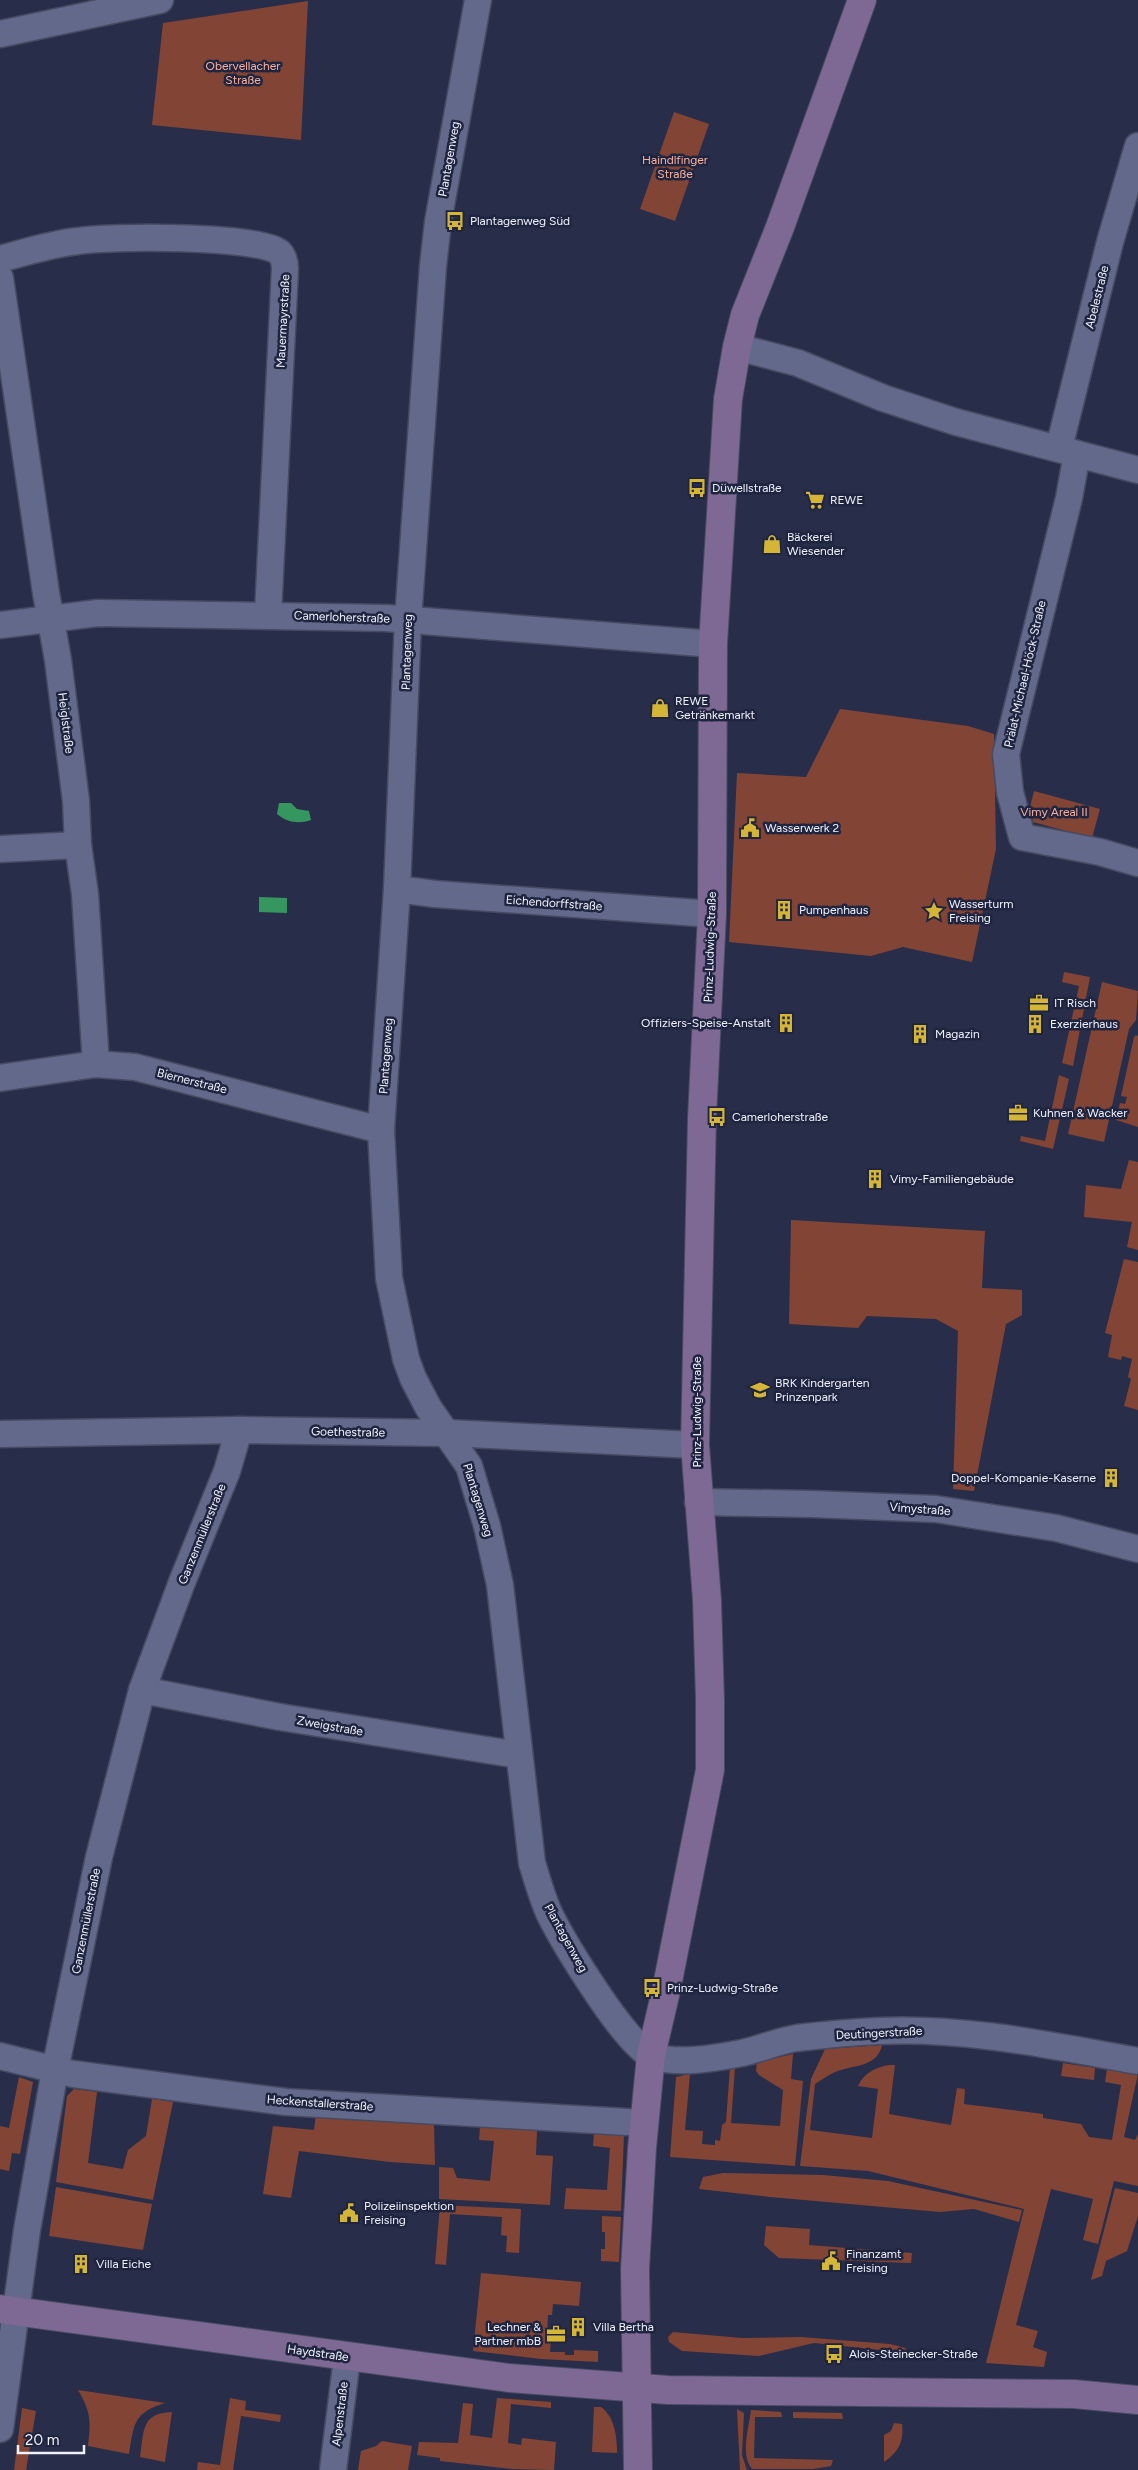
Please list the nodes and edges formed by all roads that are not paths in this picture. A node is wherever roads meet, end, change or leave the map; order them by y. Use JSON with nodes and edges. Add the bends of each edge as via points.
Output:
{"nodes":[{"id":1,"x":160,"y":0,"type":"edge"},
{"id":2,"x":478,"y":0,"type":"edge"},
{"id":3,"x":862,"y":0,"type":"edge"},
{"id":4,"x":0,"y":34,"type":"edge"},
{"id":5,"x":1138,"y":146,"type":"edge"},
{"id":6,"x":0,"y":259,"type":"edge"},
{"id":7,"x":0,"y":278,"type":"edge"},
{"id":8,"x":737,"y":347,"type":"junction"},
{"id":9,"x":8,"y":386,"type":"edge"},
{"id":10,"x":1068,"y":451,"type":"junction"},
{"id":11,"x":1138,"y":470,"type":"edge"},
{"id":12,"x":268,"y":614,"type":"junction"},
{"id":13,"x":51,"y":617,"type":"junction"},
{"id":14,"x":408,"y":620,"type":"junction"},
{"id":15,"x":0,"y":625,"type":"edge"},
{"id":16,"x":714,"y":644,"type":"junction"},
{"id":17,"x":78,"y":845,"type":"junction"},
{"id":18,"x":0,"y":849,"type":"edge"},
{"id":19,"x":1138,"y":862,"type":"edge"},
{"id":20,"x":397,"y":889,"type":"junction"},
{"id":21,"x":712,"y":914,"type":"junction"},
{"id":22,"x":96,"y":1064,"type":"junction"},
{"id":23,"x":0,"y":1078,"type":"edge"},
{"id":24,"x":381,"y":1130,"type":"junction"},
{"id":25,"x":239,"y":1430,"type":"junction"},
{"id":26,"x":448,"y":1433,"type":"junction"},
{"id":27,"x":0,"y":1434,"type":"edge"},
{"id":28,"x":695,"y":1446,"type":"junction"},
{"id":29,"x":698,"y":1502,"type":"junction"},
{"id":30,"x":1138,"y":1549,"type":"edge"},
{"id":31,"x":142,"y":1690,"type":"junction"},
{"id":32,"x":519,"y":1755,"type":"junction"},
{"id":33,"x":651,"y":2055,"type":"junction"},
{"id":34,"x":0,"y":2056,"type":"edge"},
{"id":35,"x":1138,"y":2061,"type":"edge"},
{"id":36,"x":55,"y":2070,"type":"junction"},
{"id":37,"x":644,"y":2123,"type":"junction"},
{"id":38,"x":7,"y":2310,"type":"edge"},
{"id":39,"x":347,"y":2358,"type":"junction"},
{"id":40,"x":637,"y":2388,"type":"junction"},
{"id":41,"x":1138,"y":2400,"type":"edge"},
{"id":42,"x":0,"y":2429,"type":"edge"},
{"id":43,"x":332,"y":2470,"type":"edge"},
{"id":44,"x":638,"y":2470,"type":"edge"}],
"edges":[{"from":1,"to":4,"type":"street"},
{"from":2,"to":14,"type":"street","name":"Plantagenweg","via":[[438,222]]},
{"from":3,"to":8,"type":"street","via":[[780,227],[753,292]]},
{"from":5,"to":10,"type":"street","name":"Abelestraße","via":[[1110,242]]},
{"from":6,"to":12,"type":"street","name":"Mauermayrstraße","via":[[46,246],[128,237],[252,245],[272,249],[282,256],[285,269]]},
{"from":7,"to":9,"type":"street","name":"Heiglstraße"},
{"from":8,"to":10,"type":"street","via":[[798,363],[883,398],[956,422]]},
{"from":8,"to":16,"type":"street","name":"Prinz-Ludwig-Straße","via":[[728,399]]},
{"from":9,"to":13,"type":"street","name":"Heiglstraße"},
{"from":10,"to":11,"type":"street"},
{"from":10,"to":19,"type":"street","name":"Prälat-Michael-Höck-Straße","via":[[1069,498],[1006,754],[1010,792],[1022,837]]},
{"from":12,"to":13,"type":"street","name":"Camerloherstraße","via":[[98,613]]},
{"from":12,"to":14,"type":"street","name":"Camerloherstraße"},
{"from":13,"to":15,"type":"street","name":"Camerloherstraße"},
{"from":13,"to":17,"type":"street","name":"Heiglstraße","via":[[76,801]]},
{"from":14,"to":16,"type":"street","name":"Camerloherstraße"},
{"from":14,"to":20,"type":"street","name":"Plantagenweg"},
{"from":16,"to":21,"type":"street","name":"Prinz-Ludwig-Straße"},
{"from":17,"to":18,"type":"street"},
{"from":17,"to":22,"type":"street","name":"Heiglstraße","via":[[85,894]]},
{"from":20,"to":21,"type":"street","name":"Eichendorffstraße"},
{"from":20,"to":24,"type":"street","name":"Plantagenweg"},
{"from":21,"to":28,"type":"street","name":"Prinz-Ludwig-Straße","via":[[702,1118]]},
{"from":22,"to":23,"type":"street","name":"Biernerstraße"},
{"from":22,"to":24,"type":"street","name":"Biernerstraße","via":[[136,1067]]},
{"from":24,"to":26,"type":"street","name":"Plantagenweg","via":[[389,1278],[398,1324],[413,1378],[428,1407]]},
{"from":25,"to":26,"type":"street","name":"Goethestraße"},
{"from":25,"to":27,"type":"street","name":"Goethestraße"},
{"from":25,"to":31,"type":"street","name":"Ganzenmüllerstraße","via":[[227,1471]]},
{"from":26,"to":28,"type":"street","name":"Goethestraße"},
{"from":26,"to":32,"type":"street","name":"Plantagenweg","via":[[469,1466],[487,1526],[500,1585]]},
{"from":28,"to":29,"type":"street","name":"Prinz-Ludwig-Straße"},
{"from":29,"to":30,"type":"street","name":"Vimystraße","via":[[936,1509],[1056,1528]]},
{"from":29,"to":33,"type":"street","name":"Prinz-Ludwig-Straße","via":[[707,1600],[710,1770]]},
{"from":31,"to":32,"type":"street","name":"Zweigstraße","via":[[280,1717]]},
{"from":31,"to":36,"type":"street","name":"Ganzenmüllerstraße","via":[[99,1857]]},
{"from":32,"to":33,"type":"street","name":"Plantagenweg","via":[[532,1863],[548,1911],[618,2023]]},
{"from":33,"to":35,"type":"street","name":"Deutingerstraße","via":[[691,2059],[742,2053],[796,2038],[878,2031],[930,2031]]},
{"from":33,"to":37,"type":"street","name":"Prinz-Ludwig-Straße"},
{"from":34,"to":36,"type":"street","name":"Heckenstallerstraße"},
{"from":36,"to":37,"type":"street","name":"Heckenstallerstraße","via":[[149,2086],[286,2102]]},
{"from":36,"to":38,"type":"street","name":"Ganzenmüllerstraße"},
{"from":37,"to":40,"type":"street","name":"Prinz-Ludwig-Straße","via":[[635,2269]]},
{"from":38,"to":39,"type":"street","name":"Haydstraße"},
{"from":38,"to":42,"type":"street","name":"Ganzenmüllerstraße"},
{"from":39,"to":40,"type":"street","name":"Haydstraße","via":[[509,2378]]},
{"from":39,"to":43,"type":"street","name":"Alpenstraße"},
{"from":40,"to":41,"type":"street","via":[[1074,2394]]},
{"from":40,"to":44,"type":"street","name":"Prinz-Ludwig-Straße"}]}
